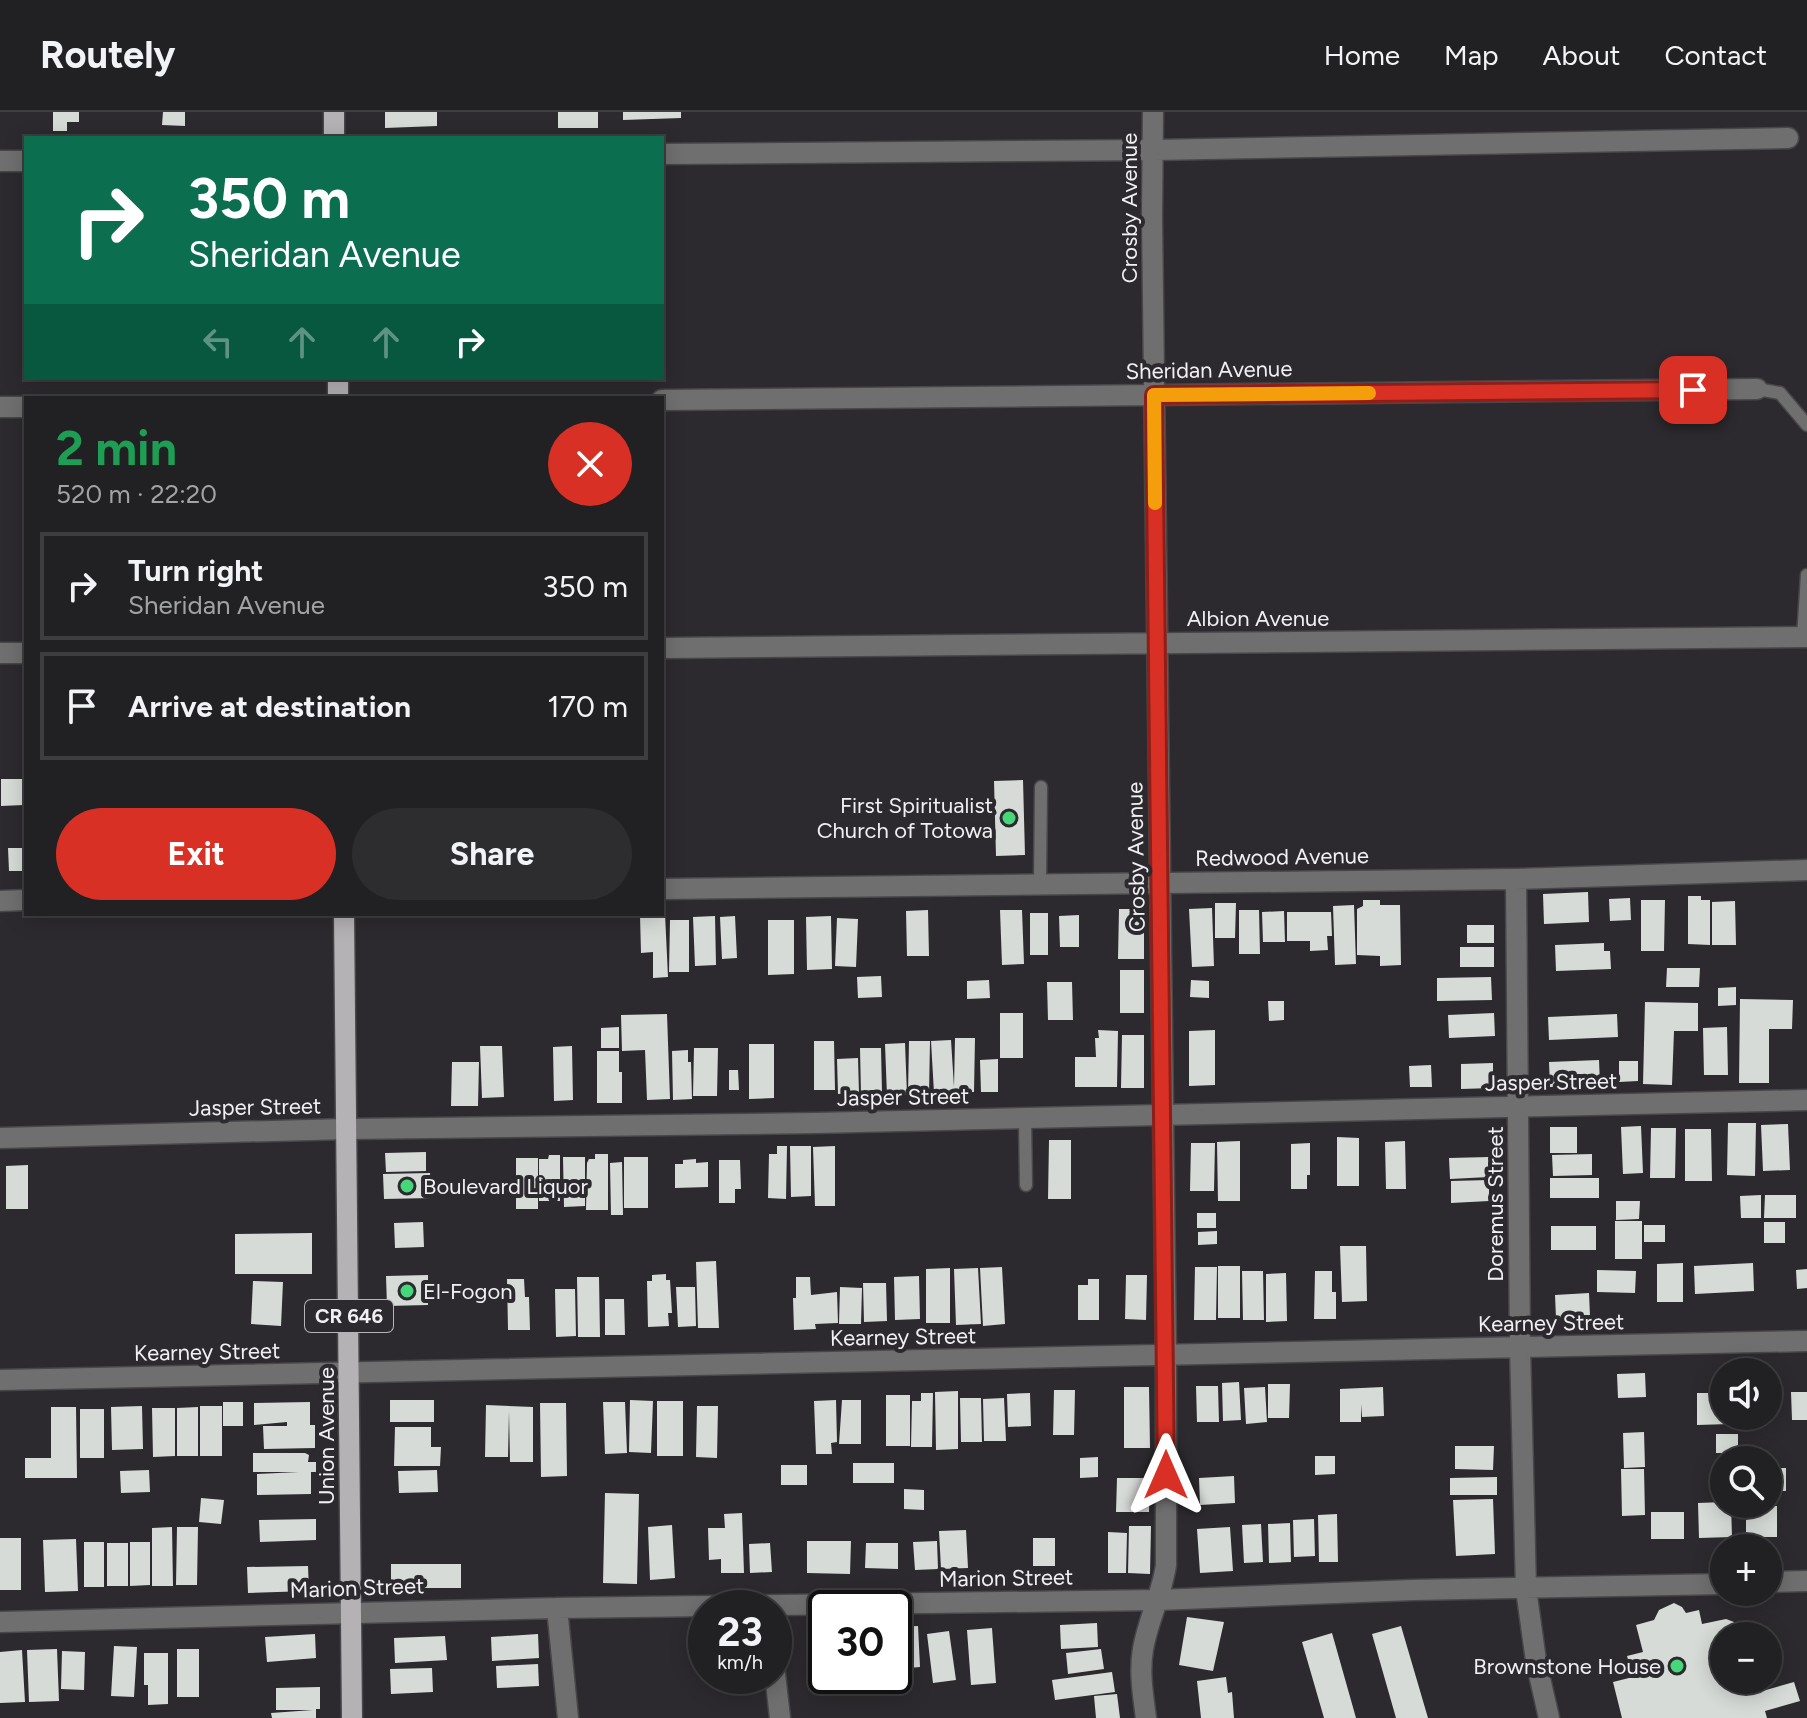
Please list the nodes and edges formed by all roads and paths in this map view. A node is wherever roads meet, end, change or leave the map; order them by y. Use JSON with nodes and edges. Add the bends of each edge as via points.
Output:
{"nodes":[{"id":1,"x":334,"y":112,"type":"edge"},
{"id":2,"x":1153,"y":112,"type":"edge"},
{"id":3,"x":334,"y":136,"type":"edge"},
{"id":4,"x":1788,"y":138,"type":"dead end"},
{"id":5,"x":1154,"y":150,"type":"junction"},
{"id":6,"x":664,"y":154,"type":"edge"},
{"id":7,"x":0,"y":161,"type":"edge"},
{"id":8,"x":24,"y":161,"type":"edge"},
{"id":9,"x":1757,"y":389,"type":"joint"},
{"id":10,"x":1154,"y":395,"type":"junction"},
{"id":11,"x":664,"y":400,"type":"edge"},
{"id":12,"x":0,"y":407,"type":"edge"},
{"id":13,"x":24,"y":407,"type":"edge"},
{"id":14,"x":1807,"y":425,"type":"edge"},
{"id":15,"x":1807,"y":575,"type":"edge"},
{"id":16,"x":1805,"y":637,"type":"edge"},
{"id":17,"x":1157,"y":643,"type":"junction"},
{"id":18,"x":664,"y":648,"type":"edge"},
{"id":19,"x":0,"y":653,"type":"edge"},
{"id":20,"x":24,"y":653,"type":"edge"},
{"id":21,"x":1041,"y":787,"type":"dead end"},
{"id":22,"x":1807,"y":870,"type":"edge"},
{"id":23,"x":1516,"y":879,"type":"junction"},
{"id":24,"x":1160,"y":882,"type":"junction"},
{"id":25,"x":1040,"y":884,"type":"junction"},
{"id":26,"x":664,"y":889,"type":"edge"},
{"id":27,"x":24,"y":900,"type":"edge"},
{"id":28,"x":0,"y":901,"type":"edge"},
{"id":29,"x":344,"y":916,"type":"edge"},
{"id":30,"x":1807,"y":1100,"type":"edge"},
{"id":31,"x":1518,"y":1107,"type":"junction"},
{"id":32,"x":1163,"y":1115,"type":"junction"},
{"id":33,"x":1025,"y":1118,"type":"junction"},
{"id":34,"x":347,"y":1129,"type":"junction"},
{"id":35,"x":0,"y":1138,"type":"edge"},
{"id":36,"x":1026,"y":1185,"type":"dead end"},
{"id":37,"x":1807,"y":1341,"type":"edge"},
{"id":38,"x":1520,"y":1347,"type":"junction"},
{"id":39,"x":1166,"y":1355,"type":"junction"},
{"id":40,"x":349,"y":1373,"type":"junction"},
{"id":41,"x":0,"y":1380,"type":"edge"},
{"id":42,"x":1807,"y":1581,"type":"edge"},
{"id":43,"x":1782,"y":1582,"type":"edge"},
{"id":44,"x":1710,"y":1584,"type":"edge"},
{"id":45,"x":1526,"y":1589,"type":"junction"},
{"id":46,"x":1158,"y":1600,"type":"junction"},
{"id":47,"x":792,"y":1606,"type":"edge"},
{"id":48,"x":688,"y":1607,"type":"edge"},
{"id":49,"x":557,"y":1608,"type":"junction"},
{"id":50,"x":351,"y":1612,"type":"junction"},
{"id":51,"x":0,"y":1622,"type":"edge"},
{"id":52,"x":777,"y":1694,"type":"edge"},
{"id":53,"x":352,"y":1718,"type":"edge"},
{"id":54,"x":568,"y":1718,"type":"edge"},
{"id":55,"x":780,"y":1718,"type":"edge"},
{"id":56,"x":1146,"y":1718,"type":"edge"},
{"id":57,"x":1549,"y":1718,"type":"edge"}],
"edges":[{"from":1,"to":3,"type":"main road"},
{"from":2,"to":5,"type":"street","name":"Crosby Avenue"},
{"from":4,"to":5,"type":"street"},
{"from":5,"to":6,"type":"street"},
{"from":5,"to":10,"type":"street","name":"Crosby Avenue"},
{"from":7,"to":8,"type":"street"},
{"from":9,"to":10,"type":"street","name":"Sheridan Avenue"},
{"from":9,"to":14,"type":"lane","via":[[1780,393]]},
{"from":10,"to":11,"type":"street","name":"Sheridan Avenue"},
{"from":10,"to":17,"type":"street","name":"Crosby Avenue"},
{"from":12,"to":13,"type":"street"},
{"from":15,"to":16,"type":"lane"},
{"from":16,"to":17,"type":"street","name":"Albion Avenue"},
{"from":17,"to":18,"type":"street","name":"Albion Avenue"},
{"from":17,"to":24,"type":"street","name":"Crosby Avenue"},
{"from":19,"to":20,"type":"street"},
{"from":21,"to":25,"type":"lane"},
{"from":22,"to":23,"type":"street","name":"Redwood Avenue"},
{"from":23,"to":24,"type":"street","name":"Redwood Avenue"},
{"from":23,"to":31,"type":"street","name":"Doremus Street"},
{"from":24,"to":25,"type":"street","name":"Redwood Avenue"},
{"from":24,"to":32,"type":"street","name":"Crosby Avenue"},
{"from":25,"to":26,"type":"street","name":"Redwood Avenue"},
{"from":27,"to":28,"type":"street"},
{"from":29,"to":34,"type":"main road","name":"Union Avenue","number":"CR 646"},
{"from":30,"to":31,"type":"street","name":"Jasper Street"},
{"from":31,"to":32,"type":"street","name":"Jasper Street"},
{"from":31,"to":38,"type":"street","name":"Doremus Street"},
{"from":32,"to":33,"type":"street","name":"Jasper Street"},
{"from":32,"to":39,"type":"street","name":"Crosby Avenue"},
{"from":33,"to":34,"type":"street","name":"Jasper Street"},
{"from":33,"to":36,"type":"lane"},
{"from":34,"to":35,"type":"street","name":"Jasper Street"},
{"from":34,"to":40,"type":"main road","name":"Union Avenue","number":"CR 646"},
{"from":37,"to":38,"type":"street","name":"Kearney Street"},
{"from":38,"to":39,"type":"street","name":"Kearney Street"},
{"from":38,"to":45,"type":"street","name":"Doremus Street"},
{"from":39,"to":40,"type":"street","name":"Kearney Street"},
{"from":39,"to":46,"type":"street","name":"Crosby Avenue","via":[[1166,1565]]},
{"from":40,"to":41,"type":"street","name":"Kearney Street"},
{"from":40,"to":50,"type":"main road","name":"Union Avenue","number":"CR 646"},
{"from":42,"to":43,"type":"street"},
{"from":44,"to":45,"type":"street","name":"Marion Street"},
{"from":45,"to":46,"type":"street","name":"Marion Street"},
{"from":45,"to":57,"type":"street","name":"Doremus Street"},
{"from":46,"to":47,"type":"street","name":"Marion Street"},
{"from":46,"to":56,"type":"street","name":"Crosby Avenue","via":[[1141,1665]]},
{"from":48,"to":49,"type":"street","name":"Marion Street"},
{"from":49,"to":50,"type":"street","name":"Marion Street"},
{"from":49,"to":54,"type":"street"},
{"from":50,"to":51,"type":"street","name":"Marion Street"},
{"from":50,"to":53,"type":"main road","name":"Union Avenue","number":"CR 646"},
{"from":52,"to":55,"type":"street"}]}
